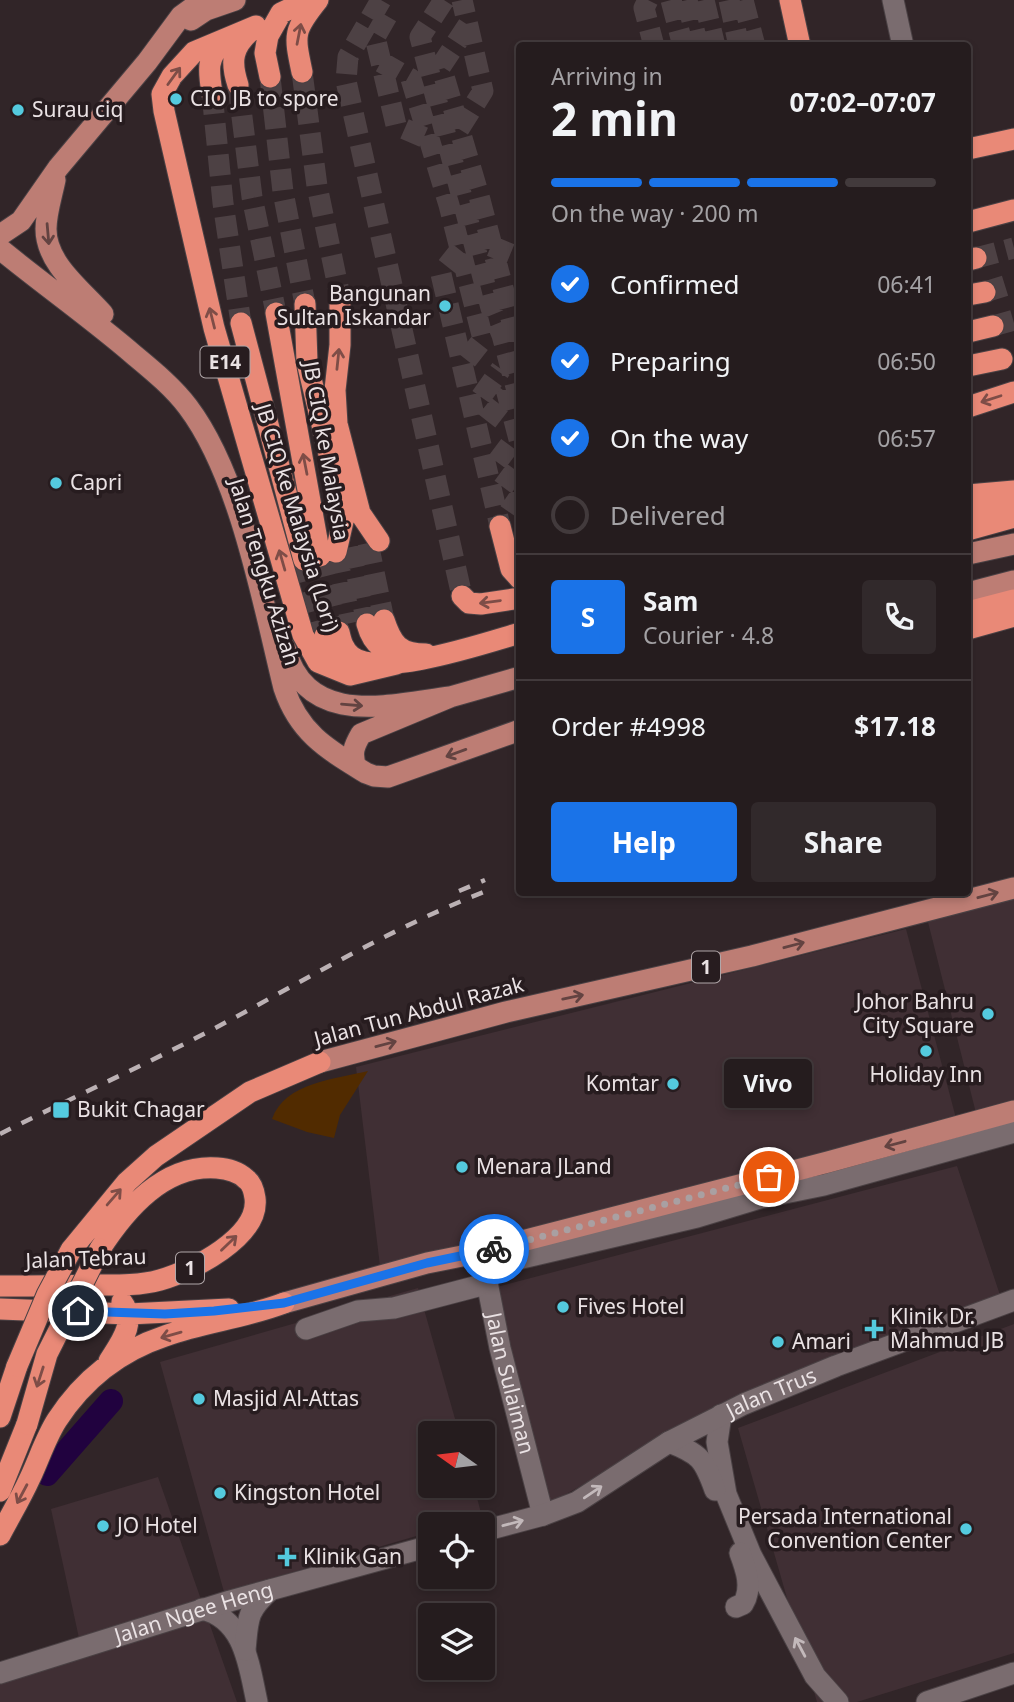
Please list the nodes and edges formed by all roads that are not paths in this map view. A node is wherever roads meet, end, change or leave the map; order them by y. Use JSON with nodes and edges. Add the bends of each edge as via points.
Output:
{"nodes":[{"id":1,"x":203,"y":0,"type":"edge"},
{"id":2,"x":235,"y":0,"type":"edge"},
{"id":3,"x":308,"y":0,"type":"edge"},
{"id":4,"x":318,"y":0,"type":"edge"},
{"id":5,"x":893,"y":0,"type":"edge"},
{"id":6,"x":791,"y":5,"type":"edge"},
{"id":7,"x":281,"y":13,"type":"junction"},
{"id":8,"x":256,"y":26,"type":"junction"},
{"id":9,"x":223,"y":40,"type":"junction"},
{"id":10,"x":799,"y":42,"type":"edge"},
{"id":11,"x":902,"y":42,"type":"edge"},
{"id":12,"x":147,"y":62,"type":"junction"},
{"id":13,"x":302,"y":72,"type":"tunnel mouth"},
{"id":14,"x":270,"y":77,"type":"tunnel mouth"},
{"id":15,"x":238,"y":85,"type":"tunnel mouth"},
{"id":16,"x":212,"y":93,"type":"tunnel mouth"},
{"id":17,"x":1014,"y":139,"type":"edge"},
{"id":18,"x":971,"y":148,"type":"edge"},
{"id":19,"x":58,"y":168,"type":"junction"},
{"id":20,"x":1014,"y":210,"type":"edge"},
{"id":21,"x":971,"y":221,"type":"edge"},
{"id":22,"x":6,"y":247,"type":"edge"},
{"id":23,"x":340,"y":296,"type":"tunnel mouth"},
{"id":24,"x":305,"y":304,"type":"tunnel mouth"},
{"id":25,"x":276,"y":313,"type":"tunnel mouth"},
{"id":26,"x":103,"y":314,"type":"junction"},
{"id":27,"x":241,"y":323,"type":"tunnel mouth"},
{"id":28,"x":993,"y":326,"type":"tunnel mouth"},
{"id":29,"x":971,"y":331,"type":"edge"},
{"id":30,"x":1002,"y":359,"type":"dead end"},
{"id":31,"x":971,"y":365,"type":"edge"},
{"id":32,"x":1014,"y":392,"type":"edge"},
{"id":33,"x":971,"y":406,"type":"edge"},
{"id":34,"x":1014,"y":483,"type":"edge"},
{"id":35,"x":971,"y":487,"type":"edge"},
{"id":36,"x":1014,"y":491,"type":"edge"},
{"id":37,"x":971,"y":495,"type":"edge"},
{"id":38,"x":1014,"y":509,"type":"edge"},
{"id":39,"x":971,"y":512,"type":"edge"},
{"id":40,"x":352,"y":515,"type":"junction"},
{"id":41,"x":1014,"y":517,"type":"edge"},
{"id":42,"x":971,"y":529,"type":"edge"},
{"id":43,"x":1014,"y":544,"type":"edge"},
{"id":44,"x":343,"y":550,"type":"junction"},
{"id":45,"x":516,"y":551,"type":"edge"},
{"id":46,"x":971,"y":553,"type":"edge"},
{"id":47,"x":516,"y":575,"type":"edge"},
{"id":48,"x":1014,"y":581,"type":"edge"},
{"id":49,"x":971,"y":592,"type":"edge"},
{"id":50,"x":462,"y":596,"type":"dead end"},
{"id":51,"x":516,"y":599,"type":"edge"},
{"id":52,"x":1014,"y":600,"type":"edge"},
{"id":53,"x":971,"y":611,"type":"edge"},
{"id":54,"x":1014,"y":616,"type":"edge"},
{"id":55,"x":360,"y":626,"type":"junction"},
{"id":56,"x":971,"y":628,"type":"edge"},
{"id":57,"x":516,"y":635,"type":"edge"},
{"id":58,"x":419,"y":659,"type":"junction"},
{"id":59,"x":365,"y":672,"type":"junction"},
{"id":60,"x":516,"y":678,"type":"edge"},
{"id":61,"x":319,"y":696,"type":"junction"},
{"id":62,"x":450,"y":697,"type":"junction"},
{"id":63,"x":292,"y":711,"type":"junction"},
{"id":64,"x":516,"y":731,"type":"edge"},
{"id":65,"x":356,"y":767,"type":"junction"},
{"id":66,"x":1014,"y":888,"type":"edge"},
{"id":67,"x":320,"y":1062,"type":"joint"},
{"id":68,"x":1014,"y":1111,"type":"edge"},
{"id":69,"x":1014,"y":1132,"type":"edge"},
{"id":70,"x":472,"y":1254,"type":"junction"},
{"id":71,"x":486,"y":1277,"type":"junction"},
{"id":72,"x":90,"y":1285,"type":"junction"},
{"id":73,"x":0,"y":1286,"type":"edge"},
{"id":74,"x":1014,"y":1300,"type":"edge"},
{"id":75,"x":284,"y":1303,"type":"junction"},
{"id":76,"x":0,"y":1309,"type":"edge"},
{"id":77,"x":129,"y":1314,"type":"junction"},
{"id":78,"x":306,"y":1329,"type":"dead end"},
{"id":79,"x":107,"y":1364,"type":"junction"},
{"id":80,"x":1,"y":1411,"type":"edge"},
{"id":81,"x":721,"y":1415,"type":"junction"},
{"id":82,"x":669,"y":1442,"type":"junction"},
{"id":83,"x":0,"y":1491,"type":"edge"},
{"id":84,"x":544,"y":1515,"type":"junction"},
{"id":85,"x":495,"y":1528,"type":"edge"},
{"id":86,"x":0,"y":1535,"type":"edge"},
{"id":87,"x":418,"y":1549,"type":"edge"},
{"id":88,"x":272,"y":1588,"type":"junction"},
{"id":89,"x":736,"y":1607,"type":"dead end"},
{"id":90,"x":202,"y":1609,"type":"junction"},
{"id":91,"x":245,"y":1650,"type":"junction"},
{"id":92,"x":0,"y":1673,"type":"edge"},
{"id":93,"x":1014,"y":1673,"type":"edge"},
{"id":94,"x":257,"y":1702,"type":"edge"},
{"id":95,"x":838,"y":1702,"type":"edge"},
{"id":96,"x":927,"y":1702,"type":"edge"}],
"edges":[{"from":1,"to":12,"type":"main road","via":[[181,16]]},
{"from":2,"to":12,"type":"main road","via":[[192,19]]},
{"from":3,"to":7,"type":"highway","name":"JB CIQ ke Malaysia (Lori)","number":"E14"},
{"from":13,"to":4,"type":"highway","one_way":true,"via":[[296,42],[299,25]]},
{"from":5,"to":11,"type":"street"},
{"from":6,"to":10,"type":"highway"},
{"from":7,"to":8,"type":"highway","name":"JB CIQ ke Malaysia (Lori)","number":"E14"},
{"from":7,"to":14,"type":"highway","via":[[268,36],[265,53]]},
{"from":8,"to":9,"type":"highway","name":"JB CIQ ke Malaysia (Lori)","number":"E14"},
{"from":8,"to":15,"type":"highway","name":"JB CIQ ke Malaysia (Lori)","number":"E14","via":[[235,51],[232,67]]},
{"from":9,"to":16,"type":"highway","via":[[211,55]]},
{"from":59,"to":9,"type":"highway","name":"JB CIQ ke Malaysia (Lori)","number":"E14","one_way":true,"via":[[349,675],[318,662],[303,635],[214,328],[167,124],[162,94],[172,76],[194,52]]},
{"from":12,"to":19,"type":"main road"},
{"from":17,"to":18,"type":"highway"},
{"from":19,"to":22,"type":"main road"},
{"from":19,"to":26,"type":"main road","one_way":true,"via":[[46,229],[48,245],[64,271]]},
{"from":20,"to":21,"type":"highway"},
{"from":22,"to":26,"type":"main road","name":"Jalan Tengku Azizah"},
{"from":22,"to":63,"type":"main road","name":"Jalan Tengku Azizah","via":[[151,369],[187,405],[205,433],[237,512]]},
{"from":40,"to":23,"type":"highway","name":"JB CIQ ke Malaysia (Lori)","one_way":true,"via":[[335,390]]},
{"from":24,"to":40,"type":"highway","name":"JB CIQ ke Malaysia (Lori)","via":[[307,362]]},
{"from":44,"to":25,"type":"highway","name":"JB CIQ ke Malaysia","one_way":true,"via":[[316,525]]},
{"from":26,"to":61,"type":"main road","name":"Jalan Tengku Azizah","via":[[183,387],[216,435],[250,513],[290,664],[298,679]]},
{"from":27,"to":44,"type":"highway","name":"JB CIQ ke Malaysia (Lori)","number":"E14"},
{"from":28,"to":29,"type":"highway"},
{"from":30,"to":31,"type":"highway"},
{"from":32,"to":33,"type":"highway","one_way":true},
{"from":34,"to":35,"type":"highway"},
{"from":36,"to":37,"type":"highway"},
{"from":38,"to":39,"type":"highway"},
{"from":40,"to":44,"type":"highway","name":"JB CIQ ke Malaysia (Lori)"},
{"from":41,"to":42,"type":"highway"},
{"from":43,"to":46,"type":"main road"},
{"from":45,"to":47,"type":"highway","via":[[506,525],[511,569]]},
{"from":48,"to":49,"type":"main road"},
{"from":51,"to":50,"type":"highway","one_way":true,"via":[[481,604],[469,603]]},
{"from":52,"to":53,"type":"highway"},
{"from":54,"to":56,"type":"highway"},
{"from":55,"to":58,"type":"highway","number":"E14","via":[[398,630],[408,642],[422,648]]},
{"from":55,"to":58,"type":"highway","name":"JB CIQ ke Malaysia (Lori)","number":"E14","via":[[356,641],[366,653],[380,659]]},
{"from":55,"to":59,"type":"highway","name":"JB CIQ ke Malaysia (Lori)","via":[[328,649],[336,662]]},
{"from":57,"to":58,"type":"highway","number":"E14"},
{"from":58,"to":59,"type":"highway","name":"JB CIQ ke Malaysia (Lori)","number":"E14"},
{"from":60,"to":62,"type":"main road"},
{"from":61,"to":62,"type":"main road","name":"Jalan Tengku Azizah","one_way":true,"via":[[357,706]]},
{"from":61,"to":63,"type":"main road","via":[[315,710],[306,716]]},
{"from":62,"to":65,"type":"main road","via":[[361,734],[352,754]]},
{"from":63,"to":65,"type":"main road","name":"Jalan Tengku Azizah","via":[[316,740]]},
{"from":64,"to":65,"type":"main road","name":"Jalan Tengku Azizah","one_way":true,"via":[[394,776],[374,776]]},
{"from":67,"to":66,"type":"main road","name":"Jalan Tun Abdul Razak","number":"1","one_way":true},
{"from":80,"to":67,"type":"highway","name":"Jalan Tun Abdul Razak","number":"1","one_way":true,"bridge":true,"via":[[47,1295],[71,1250],[127,1182],[156,1156],[250,1092]]},
{"from":68,"to":70,"type":"main road","one_way":true},
{"from":69,"to":71,"type":"street","via":[[824,1185],[505,1262]]},
{"from":70,"to":71,"type":"street","name":"Jalan Sulaiman"},
{"from":70,"to":75,"type":"main road"},
{"from":71,"to":78,"type":"street","via":[[474,1287],[394,1308],[358,1311]]},
{"from":71,"to":84,"type":"street","name":"Jalan Sulaiman"},
{"from":72,"to":73,"type":"highway","name":"Jalan Tebrau","number":"1"},
{"from":72,"to":77,"type":"highway","via":[[115,1294]]},
{"from":72,"to":83,"type":"highway","name":"Jalan Tebrau","number":"1","one_way":true,"bridge":true,"via":[[161,1279],[215,1255],[248,1224],[256,1206],[248,1180],[229,1169],[180,1173],[153,1188],[117,1223],[47,1354],[27,1424]]},
{"from":74,"to":81,"type":"street","name":"Jalan Trus"},
{"from":75,"to":77,"type":"highway"},
{"from":75,"to":79,"type":"highway","one_way":true,"via":[[168,1335]]},
{"from":76,"to":77,"type":"highway"},
{"from":77,"to":79,"type":"highway","via":[[129,1325]]},
{"from":79,"to":86,"type":"highway","one_way":true,"via":[[56,1421]]},
{"from":81,"to":82,"type":"street","name":"Jalan Trus"},
{"from":95,"to":81,"type":"street","one_way":true,"via":[[815,1676],[751,1555],[726,1494],[717,1442]]},
{"from":84,"to":82,"type":"street","name":"Jalan Trus","one_way":true,"via":[[577,1502]]},
{"from":82,"to":89,"type":"street","via":[[692,1451],[706,1465],[746,1569],[749,1590],[743,1604]]},
{"from":85,"to":84,"type":"street","one_way":true},
{"from":87,"to":88,"type":"street","name":"Jalan Ngee Heng"},
{"from":88,"to":90,"type":"street","name":"Jalan Ngee Heng"},
{"from":88,"to":91,"type":"street","via":[[253,1606]]},
{"from":90,"to":91,"type":"street","via":[[226,1619]]},
{"from":90,"to":92,"type":"street","name":"Jalan Ngee Heng"},
{"from":91,"to":94,"type":"street"},
{"from":93,"to":96,"type":"street"}]}
